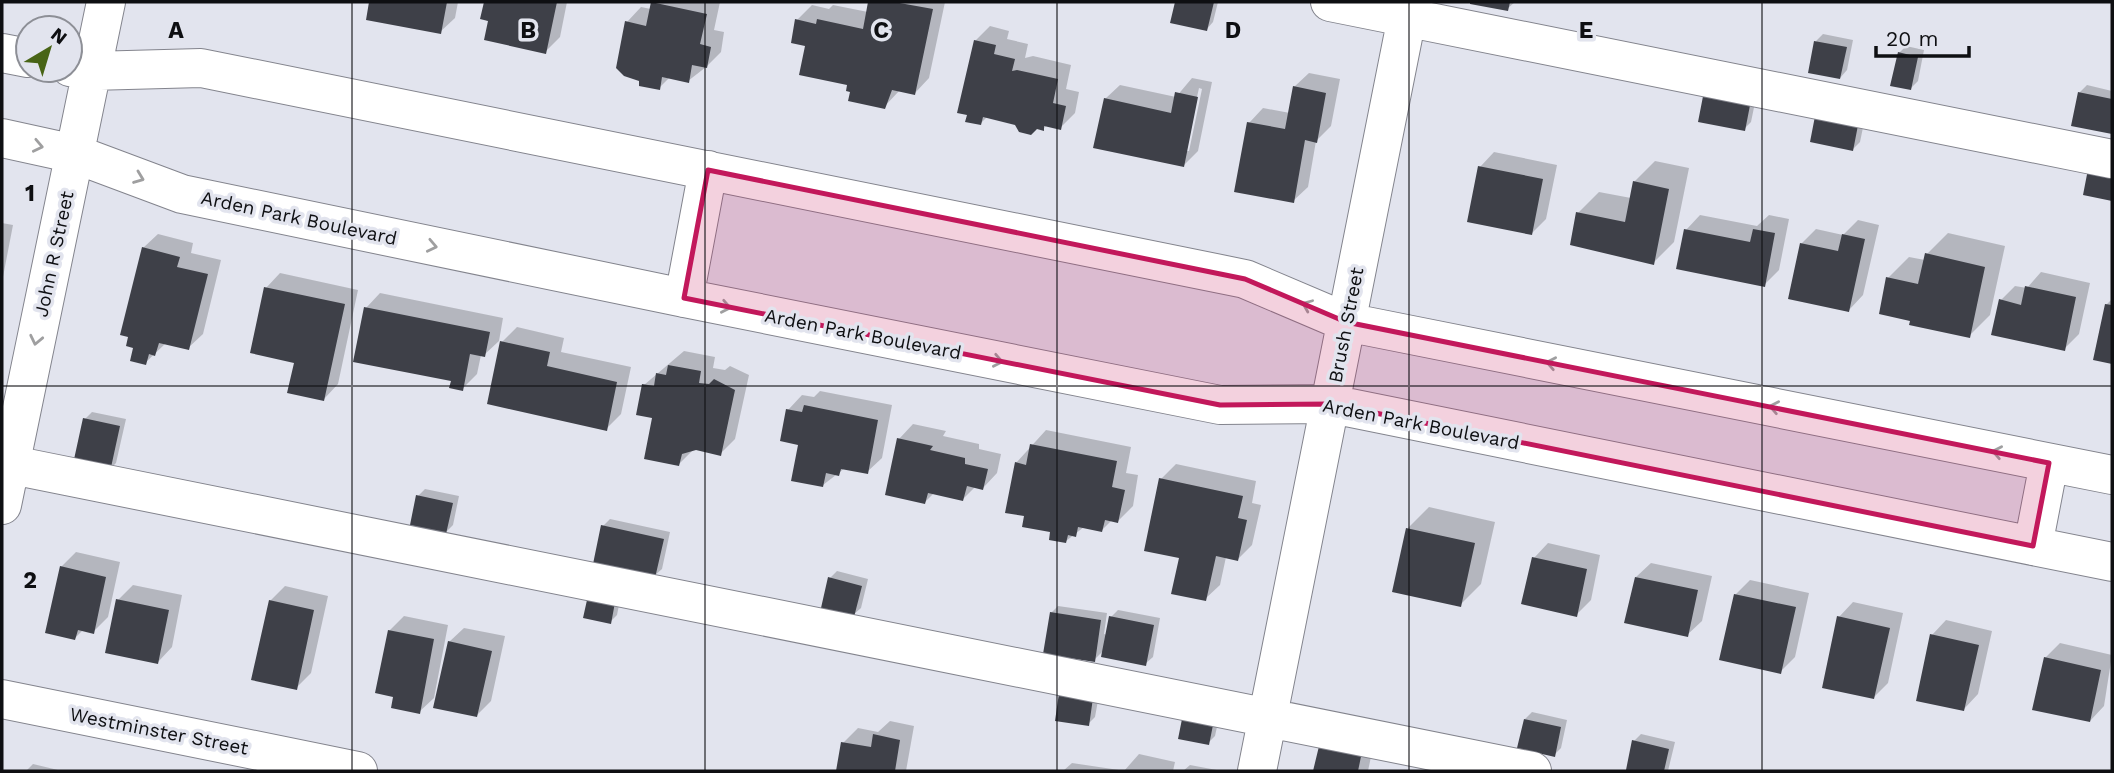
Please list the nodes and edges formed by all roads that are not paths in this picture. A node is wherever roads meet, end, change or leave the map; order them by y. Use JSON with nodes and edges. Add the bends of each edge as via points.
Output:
{"nodes":[{"id":1,"x":106,"y":2,"type":"edge"},
{"id":2,"x":1330,"y":2,"type":"edge"},
{"id":3,"x":1409,"y":10,"type":"edge"},
{"id":4,"x":84,"y":61,"type":"edge"},
{"id":5,"x":84,"y":69,"type":"edge"},
{"id":6,"x":80,"y":84,"type":"edge"},
{"id":7,"x":2,"y":138,"type":"edge"},
{"id":8,"x":75,"y":154,"type":"junction"},
{"id":9,"x":2112,"y":159,"type":"edge"},
{"id":10,"x":708,"y":170,"type":"junction"},
{"id":11,"x":684,"y":298,"type":"junction"},
{"id":12,"x":1346,"y":321,"type":"junction"},
{"id":13,"x":1331,"y":404,"type":"junction"},
{"id":14,"x":2049,"y":463,"type":"junction"},
{"id":15,"x":6,"y":464,"type":"edge"},
{"id":16,"x":2112,"y":475,"type":"edge"},
{"id":17,"x":2,"y":505,"type":"edge"},
{"id":18,"x":2033,"y":547,"type":"junction"},
{"id":19,"x":2112,"y":562,"type":"edge"},
{"id":20,"x":2,"y":699,"type":"edge"},
{"id":21,"x":1268,"y":718,"type":"junction"},
{"id":22,"x":358,"y":771,"type":"edge"},
{"id":23,"x":1257,"y":771,"type":"edge"},
{"id":24,"x":1532,"y":771,"type":"edge"}],
"edges":[{"from":1,"to":4,"type":"street","name":"John R Street"},
{"from":2,"to":3,"type":"street"},
{"from":3,"to":9,"type":"street"},
{"from":3,"to":12,"type":"street","name":"Brush Street"},
{"from":5,"to":10,"type":"street","via":[[201,68]]},
{"from":6,"to":8,"type":"street","name":"John R Street"},
{"from":7,"to":8,"type":"street","name":"Arden Park Boulevard","one_way":true},
{"from":8,"to":11,"type":"street","name":"Arden Park Boulevard","one_way":true,"via":[[181,194]]},
{"from":8,"to":15,"type":"street","name":"John R Street","one_way":true},
{"from":10,"to":11,"type":"street"},
{"from":12,"to":10,"type":"street","one_way":true,"via":[[1245,279]]},
{"from":11,"to":13,"type":"street","name":"Arden Park Boulevard","one_way":true,"via":[[1220,405]]},
{"from":12,"to":13,"type":"street","name":"Brush Street"},
{"from":14,"to":12,"type":"street","one_way":true},
{"from":13,"to":18,"type":"street","name":"Arden Park Boulevard"},
{"from":13,"to":21,"type":"street","name":"Brush Street"},
{"from":14,"to":16,"type":"street"},
{"from":14,"to":18,"type":"street"},
{"from":15,"to":17,"type":"street","name":"John R Street"},
{"from":15,"to":21,"type":"street"},
{"from":18,"to":19,"type":"street","name":"Arden Park Boulevard"},
{"from":20,"to":22,"type":"street","name":"Westminster Street"},
{"from":21,"to":23,"type":"street","name":"Brush Street"},
{"from":21,"to":24,"type":"street"}]}
